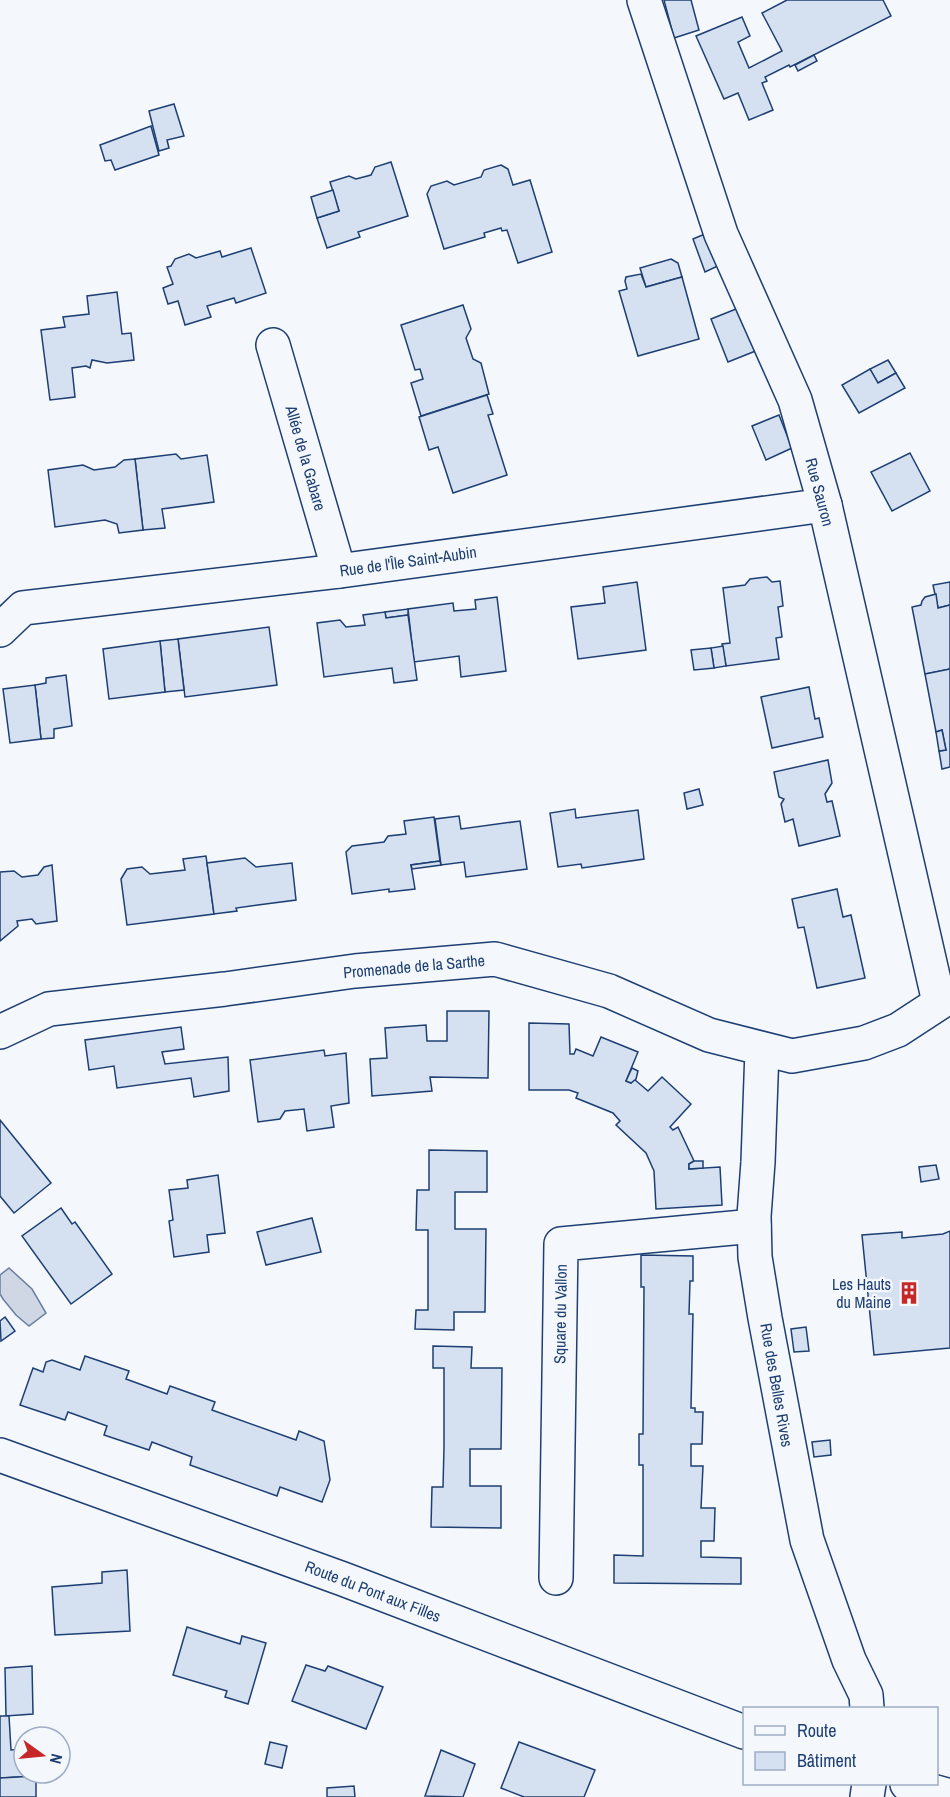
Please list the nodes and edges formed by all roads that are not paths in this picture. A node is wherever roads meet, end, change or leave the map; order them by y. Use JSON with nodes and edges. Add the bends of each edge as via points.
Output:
{"nodes":[{"id":1,"x":644,"y":0,"type":"edge"},
{"id":2,"x":273,"y":345,"type":"dead end"},
{"id":3,"x":825,"y":505,"type":"junction"},
{"id":4,"x":339,"y":570,"type":"junction"},
{"id":5,"x":0,"y":630,"type":"edge"},
{"id":6,"x":944,"y":999,"type":"edge"},
{"id":7,"x":0,"y":1032,"type":"edge"},
{"id":8,"x":762,"y":1050,"type":"junction"},
{"id":9,"x":754,"y":1226,"type":"junction"},
{"id":10,"x":0,"y":1455,"type":"edge"},
{"id":11,"x":556,"y":1578,"type":"dead end"},
{"id":12,"x":867,"y":1707,"type":"edge"},
{"id":13,"x":743,"y":1732,"type":"edge"},
{"id":14,"x":911,"y":1785,"type":"edge"},
{"id":15,"x":950,"y":1796,"type":"edge"}],
"edges":[{"from":1,"to":3,"type":"street","name":"Rue Sauron","via":[[722,234],[795,400]]},
{"from":2,"to":4,"type":"street","name":"Allée de la Gabare"},
{"from":3,"to":4,"type":"street","name":"Rue de l'Île Saint-Aubin"},
{"from":3,"to":6,"type":"street","name":"Rue Sauron"},
{"from":4,"to":5,"type":"street","name":"Rue de l'Île Saint-Aubin","via":[[23,608]]},
{"from":6,"to":8,"type":"street","name":"Promenade de la Sarthe","via":[[898,1030],[864,1043],[792,1056]]},
{"from":7,"to":8,"type":"street","name":"Promenade de la Sarthe","via":[[49,1009],[355,971],[495,959],[609,991],[709,1035]]},
{"from":8,"to":9,"type":"street","name":"Rue des Belles Rives"},
{"from":9,"to":11,"type":"street","name":"Square du Vallon","via":[[561,1244]]},
{"from":9,"to":12,"type":"street","name":"Rue des Belles Rives","via":[[765,1318],[807,1540],[849,1660],[866,1695]]},
{"from":10,"to":13,"type":"street","name":"Route du Pont aux Filles","via":[[343,1579]]},
{"from":14,"to":15,"type":"street"}]}
